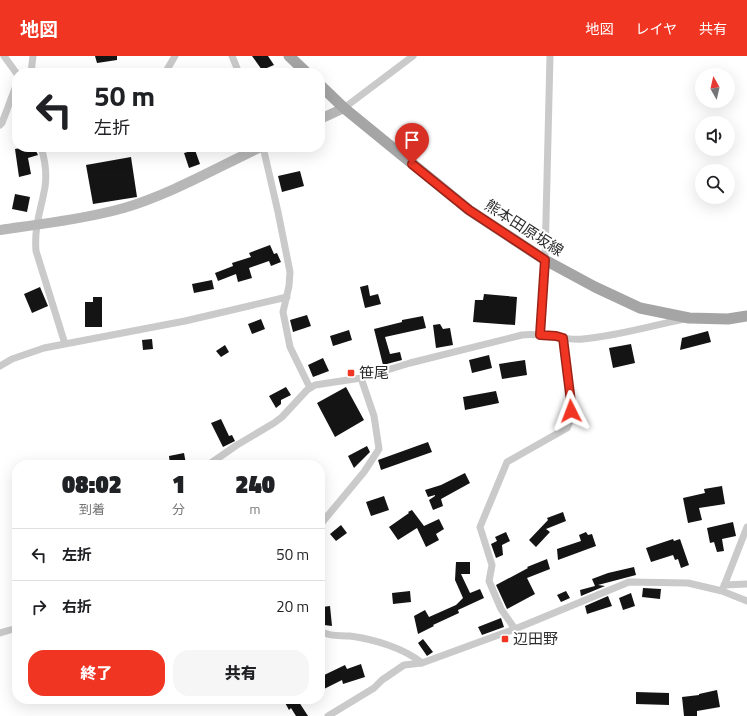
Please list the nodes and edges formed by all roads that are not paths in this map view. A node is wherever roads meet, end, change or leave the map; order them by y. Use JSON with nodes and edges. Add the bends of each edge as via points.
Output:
{"nodes":[{"id":1,"x":4,"y":56,"type":"edge"},
{"id":2,"x":33,"y":56,"type":"edge"},
{"id":3,"x":175,"y":56,"type":"edge"},
{"id":4,"x":232,"y":56,"type":"edge"},
{"id":5,"x":290,"y":56,"type":"edge"},
{"id":6,"x":413,"y":56,"type":"edge"},
{"id":7,"x":550,"y":56,"type":"edge"},
{"id":8,"x":13,"y":68,"type":"edge"},
{"id":9,"x":32,"y":68,"type":"edge"},
{"id":10,"x":168,"y":68,"type":"edge"},
{"id":11,"x":237,"y":68,"type":"edge"},
{"id":12,"x":302,"y":68,"type":"edge"},
{"id":13,"x":325,"y":91,"type":"edge"},
{"id":14,"x":12,"y":96,"type":"edge"},
{"id":15,"x":344,"y":108,"type":"junction"},
{"id":16,"x":325,"y":117,"type":"edge"},
{"id":17,"x":0,"y":125,"type":"edge"},
{"id":18,"x":42,"y":152,"type":"edge"},
{"id":19,"x":251,"y":152,"type":"edge"},
{"id":20,"x":263,"y":152,"type":"edge"},
{"id":21,"x":36,"y":224,"type":"junction"},
{"id":22,"x":0,"y":230,"type":"edge"},
{"id":23,"x":545,"y":260,"type":"junction"},
{"id":24,"x":287,"y":297,"type":"junction"},
{"id":25,"x":747,"y":316,"type":"edge"},
{"id":26,"x":689,"y":318,"type":"junction"},
{"id":27,"x":540,"y":335,"type":"junction"},
{"id":28,"x":563,"y":338,"type":"junction"},
{"id":29,"x":66,"y":344,"type":"junction"},
{"id":30,"x":0,"y":366,"type":"edge"},
{"id":31,"x":361,"y":378,"type":"junction"},
{"id":32,"x":310,"y":388,"type":"junction"},
{"id":33,"x":215,"y":460,"type":"edge"},
{"id":34,"x":325,"y":519,"type":"edge"},
{"id":35,"x":747,"y":527,"type":"edge"},
{"id":36,"x":747,"y":584,"type":"edge"},
{"id":37,"x":723,"y":588,"type":"junction"},
{"id":38,"x":747,"y":601,"type":"edge"},
{"id":39,"x":12,"y":629,"type":"edge"},
{"id":40,"x":515,"y":629,"type":"junction"},
{"id":41,"x":0,"y":633,"type":"edge"},
{"id":42,"x":325,"y":634,"type":"edge"},
{"id":43,"x":422,"y":663,"type":"junction"},
{"id":44,"x":328,"y":716,"type":"edge"}],
"edges":[{"from":1,"to":8,"type":"street"},
{"from":2,"to":9,"type":"street"},
{"from":3,"to":10,"type":"street"},
{"from":4,"to":11,"type":"street"},
{"from":5,"to":12,"type":"main road"},
{"from":6,"to":15,"type":"street"},
{"from":7,"to":23,"type":"street"},
{"from":13,"to":15,"type":"main road","name":"熊本田原坂線"},
{"from":14,"to":17,"type":"street"},
{"from":15,"to":16,"type":"street"},
{"from":15,"to":23,"type":"main road","name":"熊本田原坂線","via":[[469,210]]},
{"from":18,"to":21,"type":"street","via":[[45,185]]},
{"from":19,"to":21,"type":"street","via":[[179,186],[123,208]]},
{"from":20,"to":24,"type":"street","via":[[290,272]]},
{"from":21,"to":22,"type":"street"},
{"from":21,"to":29,"type":"street","via":[[36,251]]},
{"from":23,"to":26,"type":"main road","name":"熊本田原坂線","via":[[640,308]]},
{"from":23,"to":27,"type":"street"},
{"from":24,"to":29,"type":"street","via":[[185,321]]},
{"from":24,"to":32,"type":"street","via":[[283,312],[290,347]]},
{"from":25,"to":26,"type":"main road","name":"熊本田原坂線","via":[[728,319]]},
{"from":26,"to":28,"type":"street","via":[[628,333],[581,340]]},
{"from":27,"to":28,"type":"street"},
{"from":27,"to":31,"type":"street","via":[[522,335]]},
{"from":28,"to":40,"type":"street","via":[[571,419],[567,428],[507,462],[480,527],[492,565],[489,581],[501,610]]},
{"from":29,"to":30,"type":"street","via":[[12,358]]},
{"from":31,"to":32,"type":"street"},
{"from":31,"to":34,"type":"street","via":[[374,416],[378,449],[364,472]]},
{"from":32,"to":33,"type":"street","via":[[282,417]]},
{"from":35,"to":37,"type":"street"},
{"from":36,"to":37,"type":"street"},
{"from":37,"to":38,"type":"street"},
{"from":37,"to":40,"type":"street","via":[[688,583],[629,582]]},
{"from":39,"to":41,"type":"street"},
{"from":40,"to":43,"type":"street"},
{"from":42,"to":43,"type":"street","via":[[379,642],[414,656]]},
{"from":43,"to":44,"type":"street","via":[[404,665],[374,688]]}]}
